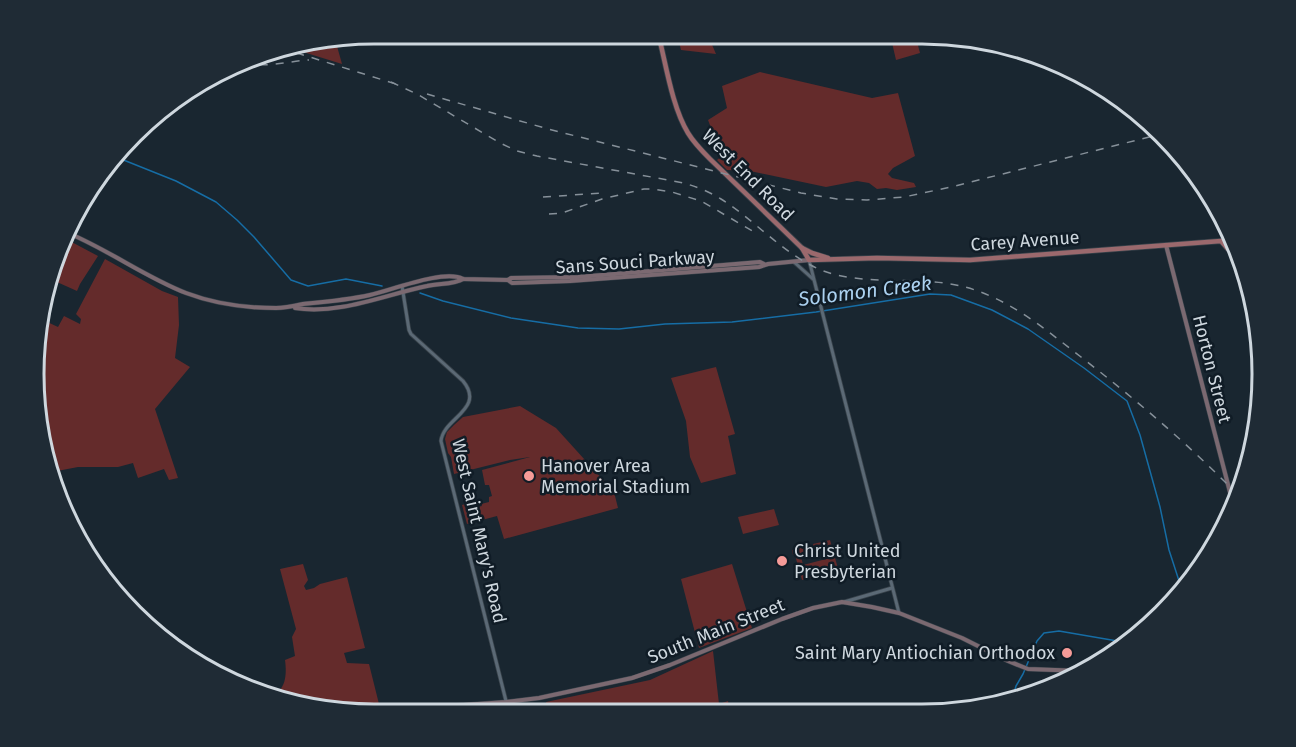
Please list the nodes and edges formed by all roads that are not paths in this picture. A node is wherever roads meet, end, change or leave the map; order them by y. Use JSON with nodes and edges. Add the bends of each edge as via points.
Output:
{"nodes":[{"id":1,"x":661,"y":44,"type":"edge"},
{"id":2,"x":74,"y":236,"type":"edge"},
{"id":3,"x":1166,"y":244,"type":"junction"},
{"id":4,"x":802,"y":248,"type":"junction"},
{"id":5,"x":1228,"y":249,"type":"edge"},
{"id":6,"x":810,"y":260,"type":"junction"},
{"id":7,"x":836,"y":260,"type":"junction"},
{"id":8,"x":794,"y":262,"type":"junction"},
{"id":9,"x":463,"y":279,"type":"junction"},
{"id":10,"x":814,"y":280,"type":"junction"},
{"id":11,"x":402,"y":286,"type":"junction"},
{"id":12,"x":404,"y":291,"type":"junction"},
{"id":13,"x":291,"y":307,"type":"junction"},
{"id":14,"x":1230,"y":492,"type":"edge"},
{"id":15,"x":892,"y":588,"type":"junction"},
{"id":16,"x":842,"y":603,"type":"junction"},
{"id":17,"x":899,"y":613,"type":"junction"},
{"id":18,"x":1066,"y":670,"type":"edge"},
{"id":19,"x":506,"y":702,"type":"junction"},
{"id":20,"x":478,"y":704,"type":"edge"}],
"edges":[{"from":1,"to":4,"type":"main road","name":"West End Road","via":[[689,134]]},
{"from":2,"to":13,"type":"main road","name":"Sans Souci Parkway","via":[[199,298],[246,307]]},
{"from":3,"to":5,"type":"main road","name":"Carey Avenue","via":[[1221,241]]},
{"from":3,"to":7,"type":"main road","name":"Carey Avenue","via":[[970,260]]},
{"from":3,"to":14,"type":"main road","name":"Horton Street"},
{"from":4,"to":6,"type":"main road","name":"West End Road"},
{"from":4,"to":7,"type":"main road"},
{"from":6,"to":7,"type":"main road","name":"Carey Avenue"},
{"from":6,"to":8,"type":"main road","name":"Sans Souci Parkway"},
{"from":6,"to":10,"type":"street"},
{"from":8,"to":9,"type":"main road","name":"Sans Souci Parkway","via":[[564,282]]},
{"from":8,"to":10,"type":"street"},
{"from":9,"to":11,"type":"main road","name":"Sans Souci Parkway","via":[[446,277]]},
{"from":9,"to":12,"type":"main road","name":"Sans Souci Parkway"},
{"from":10,"to":15,"type":"street"},
{"from":11,"to":12,"type":"street"},
{"from":11,"to":13,"type":"main road","name":"Sans Souci Parkway","via":[[372,295]]},
{"from":12,"to":13,"type":"main road","name":"Sans Souci Parkway","via":[[330,308]]},
{"from":12,"to":19,"type":"street","name":"West Saint Mary's Road","via":[[411,334],[469,391],[466,409],[446,428],[441,441]]},
{"from":15,"to":16,"type":"street"},
{"from":15,"to":17,"type":"street"},
{"from":16,"to":17,"type":"main road","name":"South Main Street"},
{"from":16,"to":19,"type":"main road","name":"South Main Street","via":[[782,619],[632,678]]},
{"from":17,"to":18,"type":"main road","name":"South Main Street","via":[[1025,668]]},
{"from":19,"to":20,"type":"main road","name":"South Main Street"}]}
